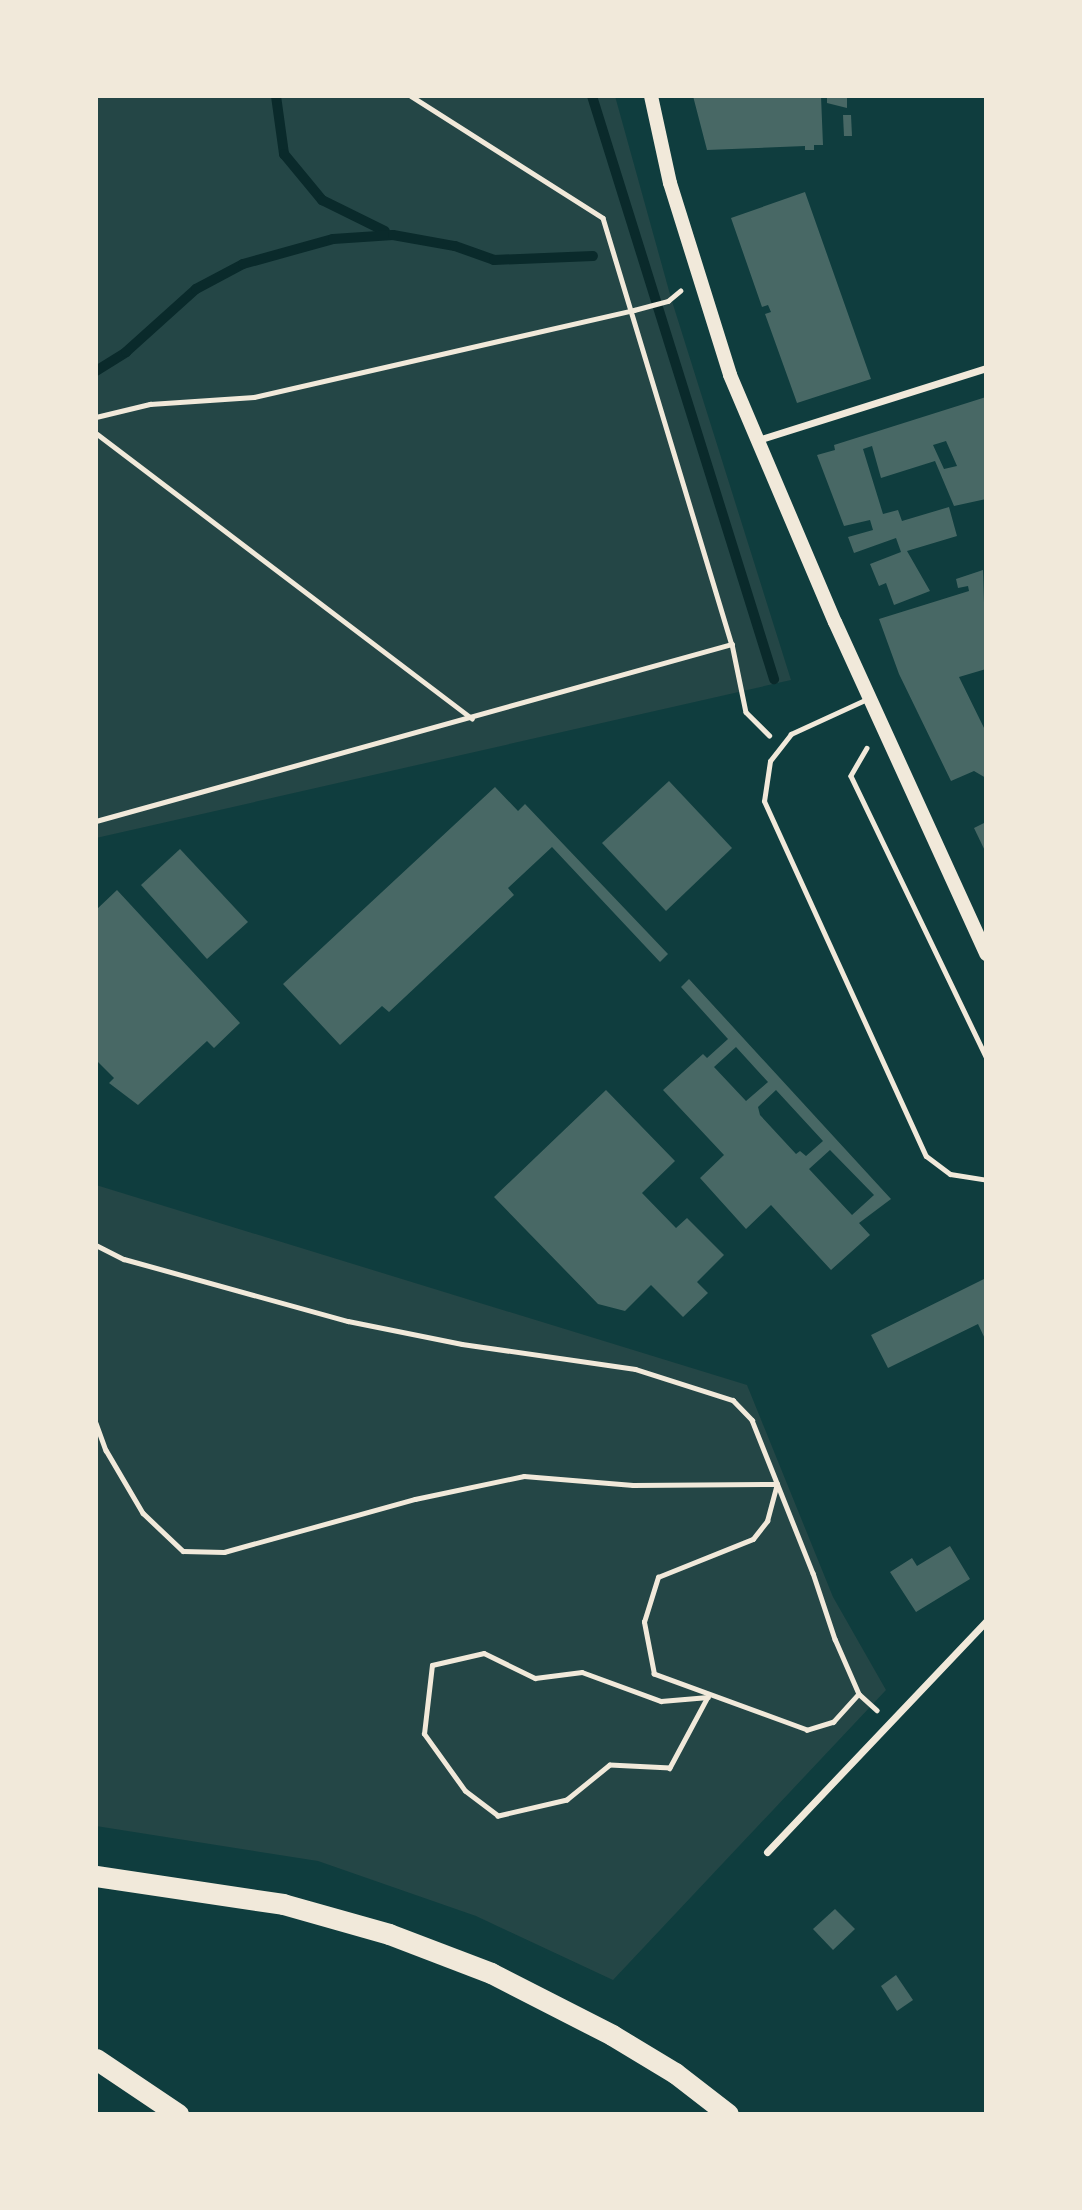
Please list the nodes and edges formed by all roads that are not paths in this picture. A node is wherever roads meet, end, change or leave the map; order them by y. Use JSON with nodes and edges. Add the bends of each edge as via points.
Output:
{"nodes":[{"id":1,"x":651,"y":96,"type":"edge"},
{"id":2,"x":986,"y":368,"type":"edge"},
{"id":3,"x":757,"y":440,"type":"junction"},
{"id":4,"x":869,"y":698,"type":"junction"},
{"id":5,"x":986,"y":954,"type":"edge"},
{"id":6,"x":986,"y":1180,"type":"edge"},
{"id":7,"x":986,"y":1621,"type":"edge"},
{"id":8,"x":767,"y":1852,"type":"dead end"},
{"id":9,"x":96,"y":1876,"type":"edge"},
{"id":10,"x":96,"y":2059,"type":"edge"},
{"id":11,"x":177,"y":2114,"type":"edge"},
{"id":12,"x":728,"y":2114,"type":"edge"}],
"edges":[{"from":1,"to":3,"type":"main road","via":[[697,277]]},
{"from":2,"to":3,"type":"street"},
{"from":3,"to":4,"type":"main road"},
{"from":4,"to":5,"type":"main road"},
{"from":4,"to":6,"type":"lane","via":[[791,734],[779,746],[763,783],[764,801],[926,1156],[950,1174]]},
{"from":7,"to":8,"type":"street"},
{"from":9,"to":12,"type":"highway","via":[[283,1904],[389,1934],[491,1973],[612,2035]]},
{"from":10,"to":11,"type":"highway"}]}
